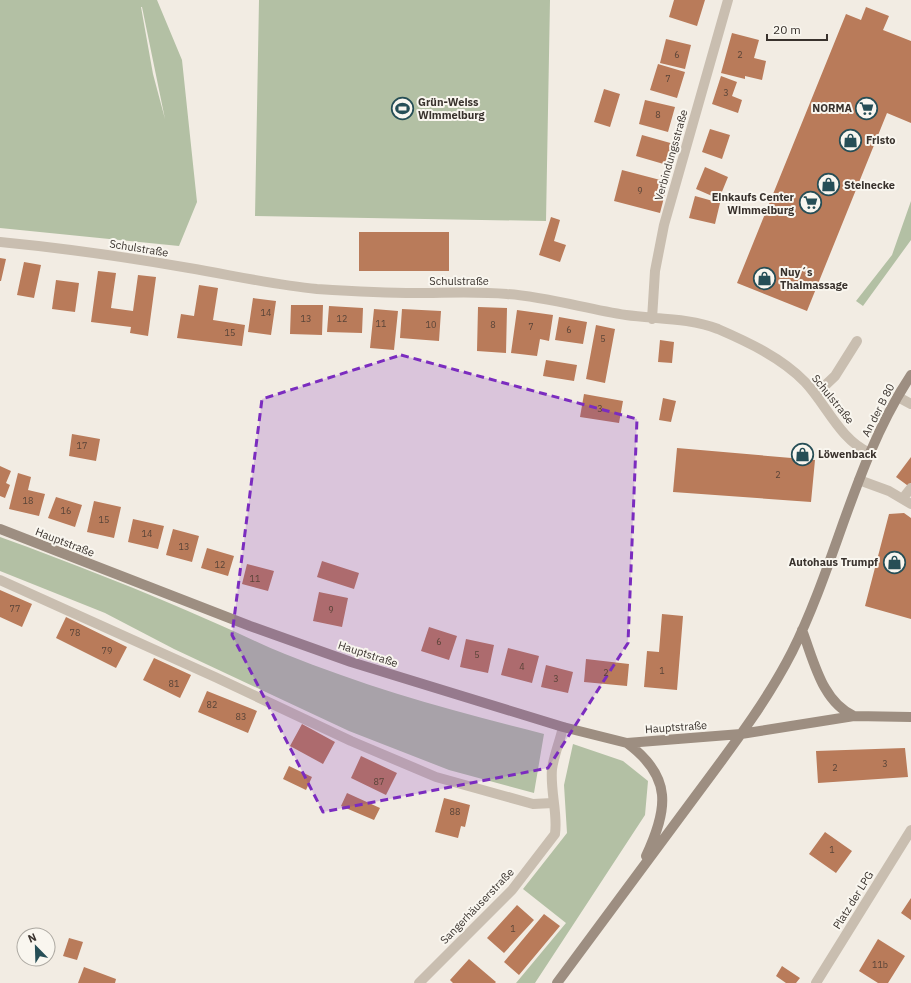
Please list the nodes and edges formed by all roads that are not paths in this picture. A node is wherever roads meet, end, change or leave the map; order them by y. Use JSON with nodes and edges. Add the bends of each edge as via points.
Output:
{"nodes":[{"id":1,"x":728,"y":0,"type":"edge"},
{"id":2,"x":0,"y":242,"type":"edge"},
{"id":3,"x":652,"y":319,"type":"junction"},
{"id":4,"x":857,"y":341,"type":"dead end"},
{"id":5,"x":911,"y":375,"type":"edge"},
{"id":6,"x":816,"y":394,"type":"junction"},
{"id":7,"x":898,"y":396,"type":"junction"},
{"id":8,"x":911,"y":404,"type":"edge"},
{"id":9,"x":870,"y":453,"type":"junction"},
{"id":10,"x":859,"y":480,"type":"junction"},
{"id":11,"x":911,"y":488,"type":"edge"},
{"id":12,"x":907,"y":501,"type":"edge"},
{"id":13,"x":0,"y":529,"type":"edge"},
{"id":14,"x":0,"y":580,"type":"edge"},
{"id":15,"x":802,"y":630,"type":"junction"},
{"id":16,"x":854,"y":716,"type":"junction"},
{"id":17,"x":911,"y":717,"type":"edge"},
{"id":18,"x":563,"y":727,"type":"junction"},
{"id":19,"x":742,"y":734,"type":"junction"},
{"id":20,"x":627,"y":743,"type":"junction"},
{"id":21,"x":553,"y":803,"type":"junction"},
{"id":22,"x":911,"y":830,"type":"edge"},
{"id":23,"x":635,"y":879,"type":"junction"},
{"id":24,"x":419,"y":983,"type":"edge"},
{"id":25,"x":557,"y":983,"type":"edge"},
{"id":26,"x":816,"y":983,"type":"edge"}],
"edges":[{"from":1,"to":3,"type":"street","name":"Verbindungsstraße","via":[[664,225],[655,272]]},
{"from":2,"to":3,"type":"street","name":"Schulstraße","via":[[142,260],[273,284],[372,291],[508,294]]},
{"from":3,"to":6,"type":"street","name":"Schulstraße","via":[[715,328],[784,364]]},
{"from":4,"to":6,"type":"street","via":[[835,376]]},
{"from":5,"to":7,"type":"main road","name":"An der B 80"},
{"from":6,"to":9,"type":"street","name":"Schulstraße","via":[[855,445]]},
{"from":7,"to":8,"type":"street"},
{"from":7,"to":9,"type":"main road","name":"An der B 80"},
{"from":9,"to":10,"type":"main road","name":"An der B 80"},
{"from":10,"to":12,"type":"street"},
{"from":10,"to":15,"type":"main road","name":"An der B 80","via":[[824,580]]},
{"from":11,"to":12,"type":"street"},
{"from":13,"to":18,"type":"main road","name":"Hauptstraße","via":[[250,626],[351,662]]},
{"from":14,"to":21,"type":"street","via":[[351,741],[436,776],[533,804]]},
{"from":15,"to":16,"type":"main road","via":[[825,690],[838,707]]},
{"from":15,"to":19,"type":"main road","name":"An der B 80","via":[[776,682]]},
{"from":16,"to":17,"type":"main road"},
{"from":16,"to":19,"type":"main road"},
{"from":18,"to":20,"type":"main road","name":"Hauptstraße"},
{"from":18,"to":21,"type":"street","name":"Sangerhäuserstraße","via":[[552,769]]},
{"from":19,"to":20,"type":"main road","name":"Hauptstraße"},
{"from":19,"to":23,"type":"main road","name":"An der B 80"},
{"from":20,"to":23,"type":"main road","via":[[647,760],[657,776],[663,794],[658,831]]},
{"from":21,"to":24,"type":"street","name":"Sangerhäuserstraße","via":[[556,834],[512,890]]},
{"from":22,"to":26,"type":"street","name":"Platz der LPG"},
{"from":23,"to":25,"type":"main road"}]}
